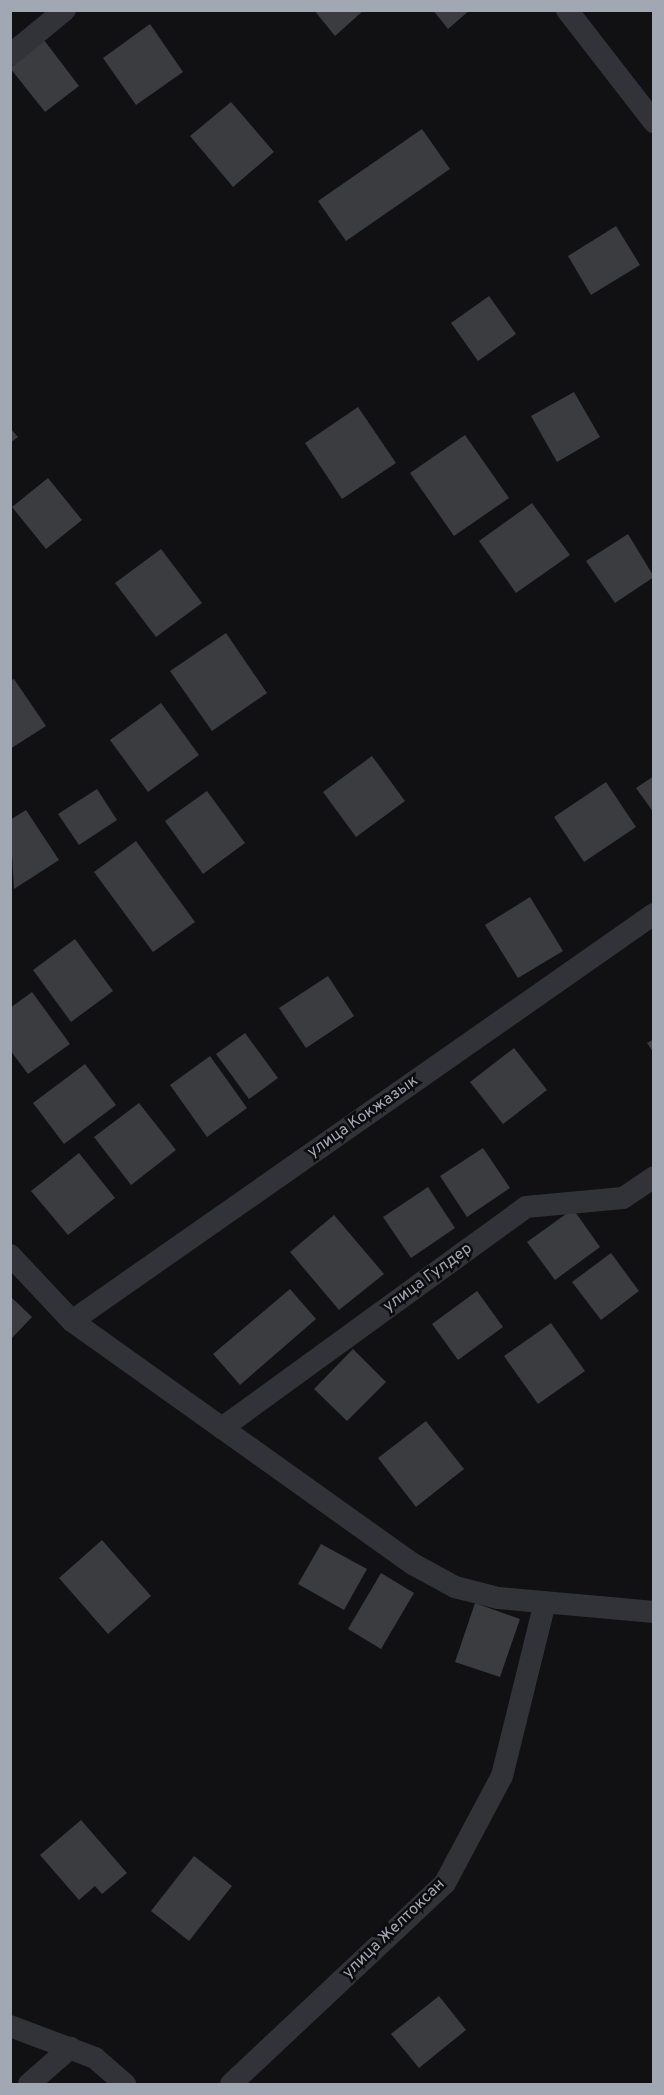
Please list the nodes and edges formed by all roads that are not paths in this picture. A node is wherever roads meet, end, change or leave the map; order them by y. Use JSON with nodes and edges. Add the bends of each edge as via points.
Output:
{"nodes":[{"id":1,"x":65,"y":10,"type":"edge"},
{"id":2,"x":567,"y":10,"type":"edge"},
{"id":3,"x":10,"y":55,"type":"edge"},
{"id":4,"x":654,"y":122,"type":"edge"},
{"id":5,"x":654,"y":914,"type":"edge"},
{"id":6,"x":654,"y":1177,"type":"edge"},
{"id":7,"x":10,"y":1255,"type":"edge"},
{"id":8,"x":72,"y":1321,"type":"junction"},
{"id":9,"x":222,"y":1428,"type":"junction"},
{"id":10,"x":545,"y":1602,"type":"junction"},
{"id":11,"x":654,"y":1612,"type":"edge"},
{"id":12,"x":10,"y":2026,"type":"edge"},
{"id":13,"x":70,"y":2048,"type":"junction"},
{"id":14,"x":29,"y":2085,"type":"edge"},
{"id":15,"x":125,"y":2085,"type":"edge"},
{"id":16,"x":231,"y":2085,"type":"edge"}],
"edges":[{"from":1,"to":3,"type":"street"},
{"from":2,"to":4,"type":"street"},
{"from":5,"to":8,"type":"street","name":"улица Кокжазык"},
{"from":6,"to":9,"type":"street","name":"улица Гулдер","via":[[622,1198],[526,1207]]},
{"from":7,"to":8,"type":"street"},
{"from":8,"to":9,"type":"street"},
{"from":9,"to":10,"type":"street","via":[[413,1564],[455,1587]]},
{"from":10,"to":11,"type":"street"},
{"from":10,"to":16,"type":"street","name":"улица Желтоксан","via":[[502,1776],[445,1883]]},
{"from":12,"to":13,"type":"street"},
{"from":13,"to":14,"type":"street"},
{"from":13,"to":15,"type":"street","via":[[95,2058]]}]}
